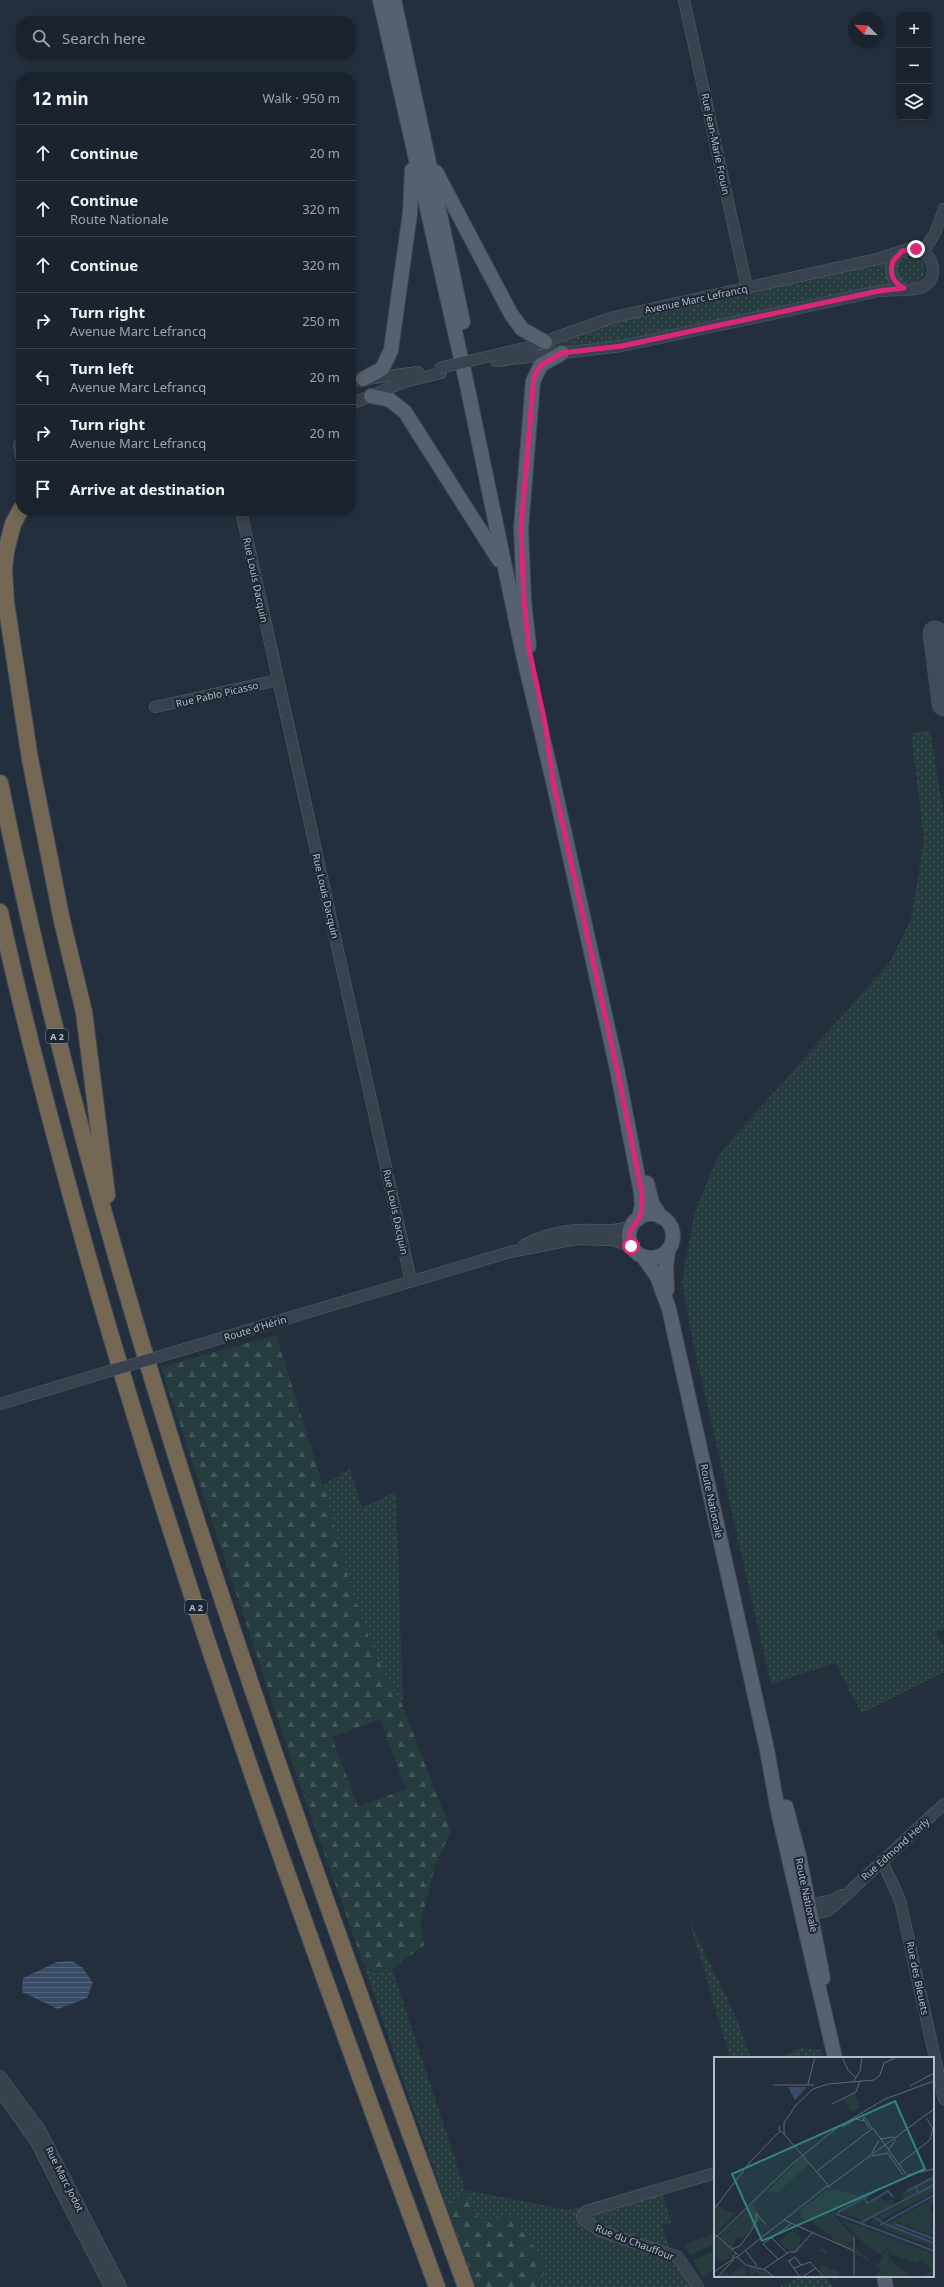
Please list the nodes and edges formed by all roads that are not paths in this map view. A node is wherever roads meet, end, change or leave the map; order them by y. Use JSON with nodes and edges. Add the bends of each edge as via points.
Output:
{"nodes":[{"id":1,"x":380,"y":0,"type":"edge"},
{"id":2,"x":394,"y":0,"type":"edge"},
{"id":3,"x":684,"y":0,"type":"edge"},
{"id":4,"x":417,"y":139,"type":"junction"},
{"id":5,"x":944,"y":209,"type":"edge"},
{"id":6,"x":923,"y":252,"type":"junction"},
{"id":7,"x":899,"y":253,"type":"junction"},
{"id":8,"x":747,"y":288,"type":"junction"},
{"id":9,"x":904,"y":288,"type":"junction"},
{"id":10,"x":545,"y":342,"type":"junction"},
{"id":11,"x":562,"y":353,"type":"junction"},
{"id":12,"x":496,"y":358,"type":"junction"},
{"id":13,"x":440,"y":370,"type":"junction"},
{"id":14,"x":357,"y":380,"type":"edge"},
{"id":15,"x":371,"y":396,"type":"junction"},
{"id":16,"x":356,"y":402,"type":"edge"},
{"id":17,"x":17,"y":516,"type":"edge"},
{"id":18,"x":242,"y":516,"type":"edge"},
{"id":19,"x":506,"y":572,"type":"junction"},
{"id":20,"x":529,"y":649,"type":"junction"},
{"id":21,"x":278,"y":680,"type":"junction"},
{"id":22,"x":155,"y":707,"type":"dead end"},
{"id":23,"x":553,"y":781,"type":"junction"},
{"id":24,"x":0,"y":783,"type":"edge"},
{"id":25,"x":0,"y":912,"type":"edge"},
{"id":26,"x":617,"y":1069,"type":"junction"},
{"id":27,"x":661,"y":1217,"type":"junction"},
{"id":28,"x":636,"y":1222,"type":"junction"},
{"id":29,"x":631,"y":1246,"type":"junction"},
{"id":30,"x":668,"y":1251,"type":"junction"},
{"id":31,"x":510,"y":1252,"type":"junction"},
{"id":32,"x":644,"y":1258,"type":"junction"},
{"id":33,"x":411,"y":1281,"type":"junction"},
{"id":34,"x":124,"y":1287,"type":"junction"},
{"id":35,"x":669,"y":1309,"type":"junction"},
{"id":36,"x":0,"y":1404,"type":"edge"},
{"id":37,"x":944,"y":1804,"type":"edge"},
{"id":38,"x":882,"y":1861,"type":"junction"},
{"id":39,"x":805,"y":1911,"type":"junction"},
{"id":40,"x":835,"y":2057,"type":"edge"},
{"id":41,"x":0,"y":2076,"type":"edge"},
{"id":42,"x":0,"y":2091,"type":"edge"},
{"id":43,"x":944,"y":2099,"type":"edge"},
{"id":44,"x":714,"y":2173,"type":"edge"},
{"id":45,"x":884,"y":2277,"type":"edge"},
{"id":46,"x":110,"y":2287,"type":"edge"},
{"id":47,"x":121,"y":2287,"type":"edge"},
{"id":48,"x":437,"y":2287,"type":"edge"},
{"id":49,"x":466,"y":2287,"type":"edge"},
{"id":50,"x":698,"y":2287,"type":"edge"},
{"id":51,"x":886,"y":2287,"type":"edge"}],
"edges":[{"from":1,"to":4,"type":"main road"},
{"from":2,"to":4,"type":"main road"},
{"from":3,"to":8,"type":"street","name":"Rue Jean-Marie Frouin"},
{"from":4,"to":10,"type":"main road","via":[[511,314],[522,329]]},
{"from":4,"to":14,"type":"main road","via":[[391,350],[382,369]]},
{"from":4,"to":19,"type":"main road"},
{"from":4,"to":20,"type":"main road","via":[[500,496]]},
{"from":5,"to":6,"type":"street","via":[[935,233]]},
{"from":6,"to":7,"type":"street","name":"Avenue Marc Lefrancq","via":[[909,249]]},
{"from":6,"to":9,"type":"street","via":[[932,263],[931,277],[927,284],[918,289]]},
{"from":7,"to":8,"type":"street","name":"Avenue Marc Lefrancq"},
{"from":7,"to":9,"type":"street","via":[[893,261],[891,272],[895,282]]},
{"from":8,"to":10,"type":"street","name":"Avenue Marc Lefrancq","via":[[607,319]]},
{"from":9,"to":11,"type":"street","via":[[879,291],[622,346]]},
{"from":10,"to":12,"type":"street","name":"Avenue Marc Lefrancq"},
{"from":11,"to":12,"type":"street"},
{"from":11,"to":20,"type":"main road","via":[[541,365],[533,381],[521,529]]},
{"from":12,"to":13,"type":"street","bridge":true},
{"from":13,"to":14,"type":"street"},
{"from":13,"to":15,"type":"street"},
{"from":15,"to":16,"type":"street"},
{"from":15,"to":19,"type":"main road","via":[[390,400],[405,412]]},
{"from":17,"to":34,"type":"highway","via":[[6,551],[6,603],[30,759],[62,921],[83,1006],[107,1192]]},
{"from":18,"to":21,"type":"street","name":"Rue Louis Dacquin"},
{"from":19,"to":23,"type":"main road"},
{"from":20,"to":23,"type":"main road","via":[[545,723]]},
{"from":21,"to":22,"type":"street","name":"Rue Pablo Picasso"},
{"from":21,"to":33,"type":"street","name":"Rue Louis Dacquin"},
{"from":23,"to":26,"type":"main road"},
{"from":24,"to":34,"type":"highway","number":"A 2","via":[[58,1042]]},
{"from":25,"to":48,"type":"highway","number":"A 2","via":[[69,1190],[160,1494],[266,1813]]},
{"from":26,"to":27,"type":"main road","via":[[651,1199]]},
{"from":26,"to":28,"type":"main road","via":[[642,1193],[642,1205]]},
{"from":27,"to":28,"type":"main road","via":[[650,1214]]},
{"from":27,"to":30,"type":"main road","via":[[668,1222],[672,1231],[673,1240]]},
{"from":28,"to":29,"type":"main road","via":[[629,1234]]},
{"from":28,"to":31,"type":"street","name":"Route d'Hérin","via":[[617,1230],[550,1233]]},
{"from":29,"to":31,"type":"street","name":"Route d'Hérin","via":[[612,1240],[576,1239]]},
{"from":29,"to":32,"type":"main road"},
{"from":30,"to":32,"type":"main road","via":[[657,1258]]},
{"from":30,"to":35,"type":"main road","via":[[666,1273]]},
{"from":31,"to":33,"type":"street","name":"Route d'Hérin"},
{"from":32,"to":35,"type":"main road","name":"Route Nationale","via":[[657,1276]]},
{"from":33,"to":36,"type":"street","name":"Route d'Hérin","bridge":true},
{"from":34,"to":49,"type":"highway","number":"A 2","via":[[200,1531],[277,1763]]},
{"from":35,"to":39,"type":"main road","name":"Route Nationale","via":[[767,1750],[796,1842]]},
{"from":37,"to":38,"type":"street","name":"Rue Edmond Herly"},
{"from":38,"to":39,"type":"street","name":"Rue Edmond Herly","via":[[846,1893]]},
{"from":38,"to":43,"type":"street","name":"Rue des Bleuets","via":[[900,1900]]},
{"from":39,"to":40,"type":"main road","name":"Route Nationale"},
{"from":41,"to":47,"type":"street","name":"Rue Marc Jodot","via":[[40,2130]]},
{"from":42,"to":46,"type":"street","name":"Rue Marc Jodot","via":[[36,2142]]},
{"from":44,"to":50,"type":"street","name":"Rue du Chauffour","via":[[587,2211],[582,2216],[600,2231],[678,2257]]},
{"from":45,"to":51,"type":"main road"}]}
